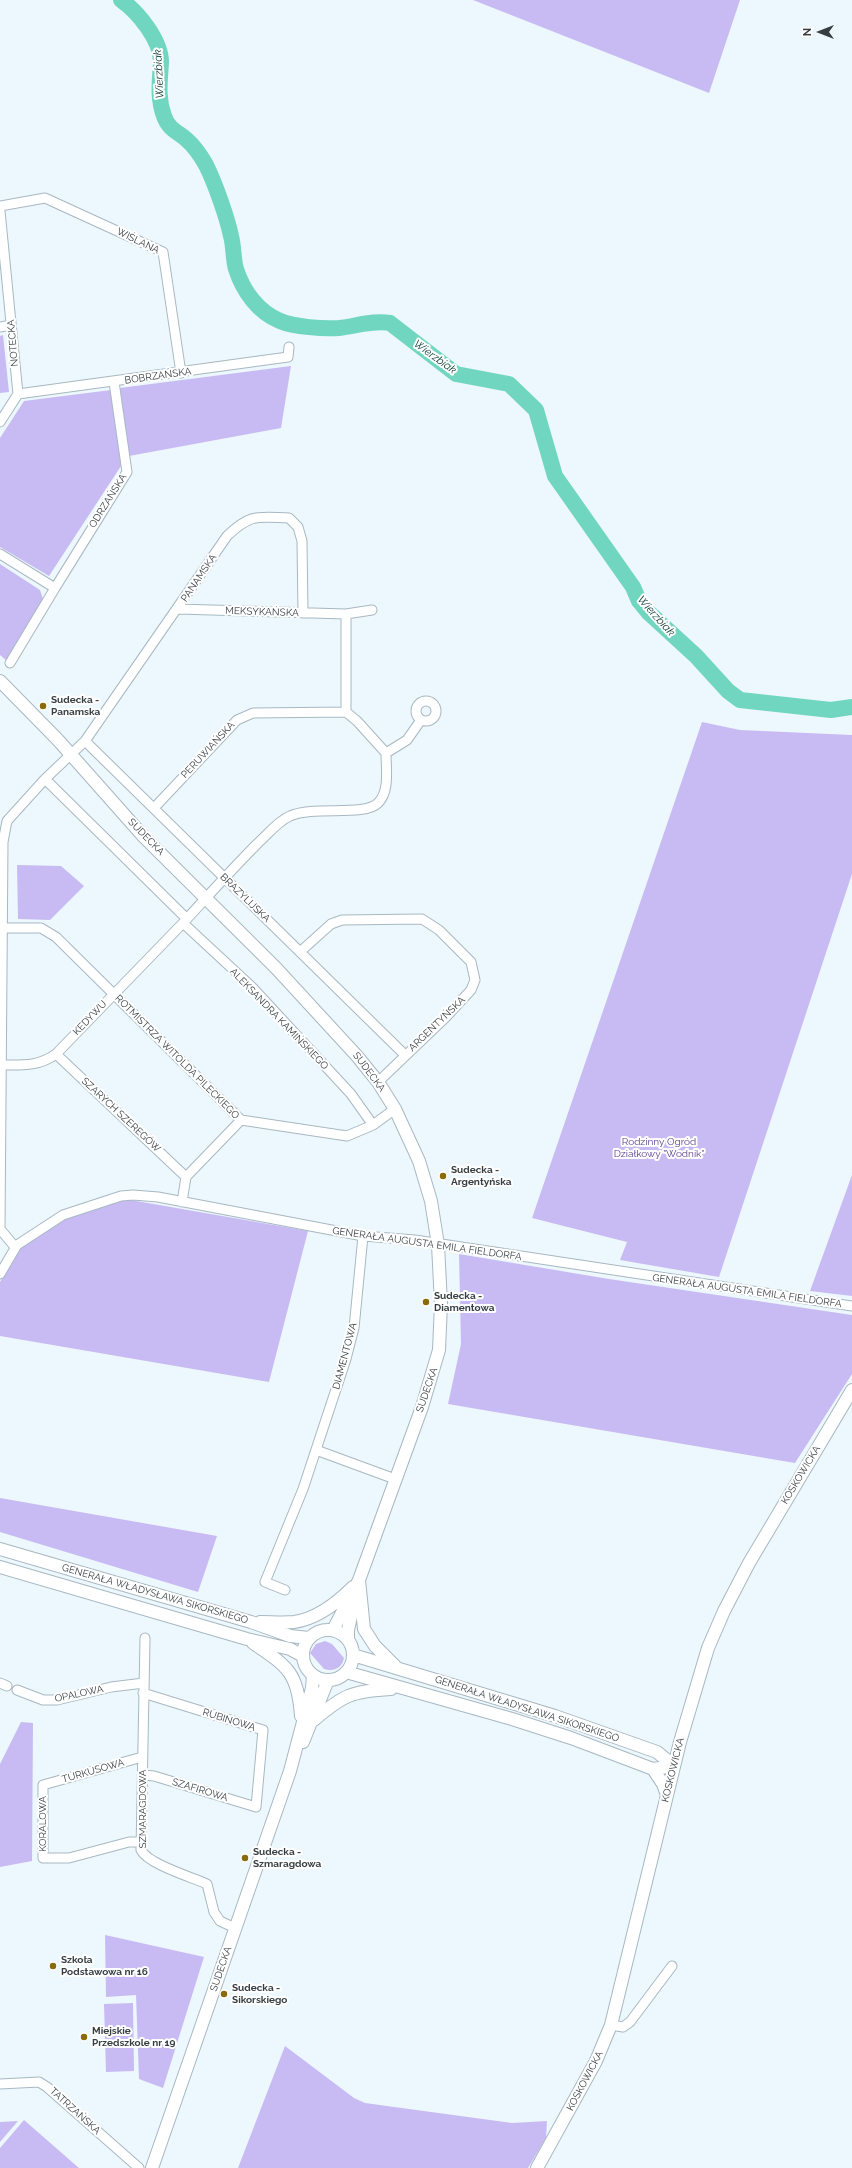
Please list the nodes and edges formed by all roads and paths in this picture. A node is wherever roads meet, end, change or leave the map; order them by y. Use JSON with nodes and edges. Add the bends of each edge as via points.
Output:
{"nodes":[{"id":1,"x":0,"y":206,"type":"edge"},
{"id":2,"x":0,"y":211,"type":"edge"},
{"id":3,"x":11,"y":325,"type":"junction"},
{"id":4,"x":0,"y":327,"type":"edge"},
{"id":5,"x":289,"y":347,"type":"dead end"},
{"id":6,"x":181,"y":373,"type":"junction"},
{"id":7,"x":114,"y":382,"type":"junction"},
{"id":8,"x":18,"y":394,"type":"junction"},
{"id":9,"x":0,"y":422,"type":"edge"},
{"id":10,"x":0,"y":554,"type":"edge"},
{"id":11,"x":55,"y":588,"type":"junction"},
{"id":12,"x":178,"y":609,"type":"junction"},
{"id":13,"x":372,"y":610,"type":"dead end"},
{"id":14,"x":303,"y":614,"type":"junction"},
{"id":15,"x":346,"y":614,"type":"junction"},
{"id":16,"x":10,"y":663,"type":"dead end"},
{"id":17,"x":0,"y":680,"type":"edge"},
{"id":18,"x":346,"y":712,"type":"junction"},
{"id":19,"x":421,"y":720,"type":"dead end"},
{"id":20,"x":85,"y":741,"type":"junction"},
{"id":21,"x":386,"y":753,"type":"junction"},
{"id":22,"x":71,"y":755,"type":"junction"},
{"id":23,"x":45,"y":779,"type":"junction"},
{"id":24,"x":154,"y":808,"type":"junction"},
{"id":25,"x":3,"y":826,"type":"edge"},
{"id":26,"x":224,"y":879,"type":"junction"},
{"id":27,"x":207,"y":898,"type":"junction"},
{"id":28,"x":185,"y":921,"type":"junction"},
{"id":29,"x":2,"y":928,"type":"edge"},
{"id":30,"x":301,"y":951,"type":"junction"},
{"id":31,"x":114,"y":994,"type":"junction"},
{"id":32,"x":56,"y":1054,"type":"junction"},
{"id":33,"x":406,"y":1055,"type":"junction"},
{"id":34,"x":1,"y":1065,"type":"edge"},
{"id":35,"x":378,"y":1082,"type":"junction"},
{"id":36,"x":395,"y":1110,"type":"junction"},
{"id":37,"x":241,"y":1120,"type":"junction"},
{"id":38,"x":373,"y":1125,"type":"junction"},
{"id":39,"x":186,"y":1177,"type":"junction"},
{"id":40,"x":182,"y":1202,"type":"junction"},
{"id":41,"x":0,"y":1229,"type":"edge"},
{"id":42,"x":363,"y":1236,"type":"junction"},
{"id":43,"x":438,"y":1245,"type":"junction"},
{"id":44,"x":15,"y":1247,"type":"junction"},
{"id":45,"x":0,"y":1274,"type":"edge"},
{"id":46,"x":852,"y":1306,"type":"edge"},
{"id":47,"x":852,"y":1390,"type":"edge"},
{"id":48,"x":316,"y":1450,"type":"junction"},
{"id":49,"x":395,"y":1480,"type":"junction"},
{"id":50,"x":0,"y":1549,"type":"edge"},
{"id":51,"x":0,"y":1567,"type":"edge"},
{"id":52,"x":359,"y":1580,"type":"junction"},
{"id":53,"x":286,"y":1590,"type":"dead end"},
{"id":54,"x":251,"y":1622,"type":"junction"},
{"id":55,"x":333,"y":1630,"type":"junction"},
{"id":56,"x":145,"y":1638,"type":"dead end"},
{"id":57,"x":310,"y":1638,"type":"junction"},
{"id":58,"x":247,"y":1639,"type":"junction"},
{"id":59,"x":348,"y":1640,"type":"junction"},
{"id":60,"x":353,"y":1655,"type":"junction"},
{"id":61,"x":303,"y":1656,"type":"junction"},
{"id":62,"x":396,"y":1666,"type":"junction"},
{"id":63,"x":346,"y":1672,"type":"junction"},
{"id":64,"x":313,"y":1675,"type":"junction"},
{"id":65,"x":328,"y":1680,"type":"junction"},
{"id":66,"x":144,"y":1683,"type":"junction"},
{"id":67,"x":400,"y":1688,"type":"junction"},
{"id":68,"x":17,"y":1690,"type":"dead end"},
{"id":69,"x":144,"y":1694,"type":"junction"},
{"id":70,"x":307,"y":1723,"type":"junction"},
{"id":71,"x":680,"y":1742,"type":"junction"},
{"id":72,"x":657,"y":1752,"type":"junction"},
{"id":73,"x":142,"y":1757,"type":"junction"},
{"id":74,"x":674,"y":1766,"type":"junction"},
{"id":75,"x":653,"y":1769,"type":"junction"},
{"id":76,"x":144,"y":1775,"type":"junction"},
{"id":77,"x":43,"y":1785,"type":"joint"},
{"id":78,"x":667,"y":1795,"type":"junction"},
{"id":79,"x":256,"y":1807,"type":"joint"},
{"id":80,"x":141,"y":1842,"type":"junction"},
{"id":81,"x":235,"y":1928,"type":"junction"},
{"id":82,"x":672,"y":1966,"type":"dead end"},
{"id":83,"x":611,"y":2025,"type":"junction"},
{"id":84,"x":0,"y":2084,"type":"edge"},
{"id":85,"x":138,"y":2168,"type":"edge"},
{"id":86,"x":152,"y":2168,"type":"edge"},
{"id":87,"x":537,"y":2168,"type":"edge"}],
"edges":[{"from":1,"to":6,"type":"street","name":"WIŚLANA","via":[[45,198],[162,252]]},
{"from":2,"to":3,"type":"street","name":"NOTECKA"},
{"from":3,"to":4,"type":"street"},
{"from":3,"to":8,"type":"street","name":"NOTECKA"},
{"from":5,"to":6,"type":"street","name":"BOBRZAŃSKA","via":[[288,357]]},
{"from":6,"to":7,"type":"street","name":"BOBRZAŃSKA"},
{"from":7,"to":8,"type":"street","name":"BOBRZAŃSKA"},
{"from":7,"to":11,"type":"street","name":"ODRZAŃSKA","via":[[127,472]]},
{"from":8,"to":9,"type":"street"},
{"from":10,"to":11,"type":"street"},
{"from":11,"to":16,"type":"street","name":"ODRZAŃSKA"},
{"from":12,"to":14,"type":"street","name":"MEKSYKAŃSKA"},
{"from":12,"to":14,"type":"street","name":"PANAMSKA","via":[[227,536],[241,523],[254,517],[289,518],[298,527],[302,541]]},
{"from":12,"to":20,"type":"street","name":"PANAMSKA"},
{"from":13,"to":15,"type":"street","name":"MEKSYKAŃSKA"},
{"from":14,"to":15,"type":"street","name":"MEKSYKAŃSKA"},
{"from":15,"to":18,"type":"street"},
{"from":17,"to":22,"type":"street","name":"SUDECKA"},
{"from":18,"to":21,"type":"street"},
{"from":18,"to":24,"type":"street","name":"PERUWIAŃSKA","via":[[253,714],[237,720]]},
{"from":19,"to":21,"type":"street","via":[[407,740]]},
{"from":20,"to":22,"type":"street","name":"PANAMSKA"},
{"from":20,"to":24,"type":"street","name":"BRAZYLIJSKA"},
{"from":21,"to":26,"type":"street","via":[[384,796],[372,808],[306,810],[289,816]]},
{"from":22,"to":23,"type":"street","name":"PANAMSKA"},
{"from":22,"to":27,"type":"street","name":"SUDECKA","via":[[144,837]]},
{"from":23,"to":25,"type":"street","name":"PANAMSKA"},
{"from":23,"to":28,"type":"street","name":"ALEKSANDRA KAMIŃSKIEGO"},
{"from":24,"to":26,"type":"street","name":"BRAZYLIJSKA"},
{"from":25,"to":29,"type":"street"},
{"from":26,"to":27,"type":"street"},
{"from":26,"to":30,"type":"street","name":"BRAZYLIJSKA"},
{"from":27,"to":28,"type":"street"},
{"from":27,"to":35,"type":"street","name":"SUDECKA","via":[[300,993]]},
{"from":28,"to":31,"type":"street","name":"KEDYWU"},
{"from":28,"to":38,"type":"street","name":"ALEKSANDRA KAMIŃSKIEGO","via":[[252,987],[351,1094]]},
{"from":29,"to":31,"type":"street","name":"ROTMISTRZA WITOLDA PILECKIEGO","via":[[41,928],[48,931]]},
{"from":29,"to":34,"type":"street"},
{"from":30,"to":33,"type":"street","name":"BRAZYLIJSKA"},
{"from":30,"to":33,"type":"street","name":"ARGENTYŃSKA","via":[[331,924],[342,920],[422,919],[439,930],[471,962],[475,980],[471,990]]},
{"from":31,"to":32,"type":"street","name":"KEDYWU"},
{"from":31,"to":37,"type":"street","name":"ROTMISTRZA WITOLDA PILECKIEGO"},
{"from":32,"to":34,"type":"street","name":"KEDYWU","via":[[47,1061],[33,1065]]},
{"from":32,"to":39,"type":"street","name":"SZARYCH SZEREGÓW"},
{"from":33,"to":35,"type":"street","name":"ARGENTYŃSKA"},
{"from":34,"to":41,"type":"street"},
{"from":35,"to":36,"type":"street","name":"SUDECKA"},
{"from":36,"to":38,"type":"street","name":"ROTMISTRZA WITOLDA PILECKIEGO"},
{"from":36,"to":43,"type":"street","name":"SUDECKA","via":[[414,1148],[425,1180]]},
{"from":37,"to":38,"type":"street","name":"ROTMISTRZA WITOLDA PILECKIEGO","via":[[347,1136]]},
{"from":37,"to":39,"type":"street"},
{"from":39,"to":40,"type":"street"},
{"from":40,"to":42,"type":"street","name":"GENERAŁA AUGUSTA EMILA FIELDORFA"},
{"from":40,"to":44,"type":"street","name":"GENERAŁA AUGUSTA EMILA FIELDORFA","via":[[133,1195],[107,1199],[63,1215]]},
{"from":41,"to":44,"type":"street"},
{"from":42,"to":43,"type":"street","name":"GENERAŁA AUGUSTA EMILA FIELDORFA","via":[[415,1240]]},
{"from":42,"to":48,"type":"street","name":"DIAMENTOWA","via":[[354,1328]]},
{"from":43,"to":46,"type":"street","name":"GENERAŁA AUGUSTA EMILA FIELDORFA"},
{"from":43,"to":49,"type":"street","name":"SUDECKA","via":[[442,1322],[439,1350]]},
{"from":44,"to":45,"type":"street","name":"GENERAŁA AUGUSTA EMILA FIELDORFA"},
{"from":47,"to":71,"type":"street","name":"KOSKOWICKA","via":[[724,1610],[700,1671]]},
{"from":48,"to":49,"type":"street"},
{"from":48,"to":53,"type":"street","name":"DIAMENTOWA","via":[[265,1582]]},
{"from":49,"to":52,"type":"street","name":"SUDECKA"},
{"from":50,"to":54,"type":"street","name":"GENERAŁA WŁADYSŁAWA SIKORSKIEGO"},
{"from":51,"to":58,"type":"street","name":"GENERAŁA WŁADYSŁAWA SIKORSKIEGO"},
{"from":52,"to":54,"type":"street","via":[[347,1593],[304,1620]]},
{"from":52,"to":55,"type":"street","name":"SUDECKA"},
{"from":52,"to":59,"type":"street","name":"SUDECKA"},
{"from":52,"to":62,"type":"street","via":[[364,1629],[375,1646]]},
{"from":54,"to":57,"type":"street","name":"GENERAŁA WŁADYSŁAWA SIKORSKIEGO","via":[[290,1636]]},
{"from":55,"to":57,"type":"street","via":[[320,1631]]},
{"from":55,"to":59,"type":"street"},
{"from":56,"to":66,"type":"street","name":"SZMARAGDOWA"},
{"from":57,"to":61,"type":"street"},
{"from":58,"to":61,"type":"street","name":"GENERAŁA WŁADYSŁAWA SIKORSKIEGO","via":[[290,1649]]},
{"from":58,"to":70,"type":"street","via":[[279,1661],[293,1678]]},
{"from":59,"to":60,"type":"street"},
{"from":60,"to":62,"type":"street"},
{"from":60,"to":63,"type":"street"},
{"from":61,"to":64,"type":"street"},
{"from":62,"to":72,"type":"street","name":"GENERAŁA WŁADYSŁAWA SIKORSKIEGO","via":[[556,1716]]},
{"from":63,"to":65,"type":"street","via":[[341,1677]]},
{"from":63,"to":67,"type":"street"},
{"from":64,"to":65,"type":"street"},
{"from":64,"to":70,"type":"street","name":"SUDECKA"},
{"from":65,"to":70,"type":"street","name":"SUDECKA"},
{"from":66,"to":68,"type":"street","name":"OPALOWA","via":[[111,1687],[57,1700],[43,1700]]},
{"from":66,"to":69,"type":"street","name":"SZMARAGDOWA"},
{"from":67,"to":70,"type":"street","via":[[348,1695]]},
{"from":67,"to":75,"type":"street","name":"GENERAŁA WŁADYSŁAWA SIKORSKIEGO","via":[[534,1726]]},
{"from":69,"to":73,"type":"street","name":"SZMARAGDOWA"},
{"from":69,"to":79,"type":"street","name":"RUBINOWA","via":[[263,1730]]},
{"from":70,"to":81,"type":"street","name":"SUDECKA"},
{"from":71,"to":72,"type":"street"},
{"from":71,"to":74,"type":"street","name":"KOSKOWICKA"},
{"from":72,"to":74,"type":"street","name":"GENERAŁA WŁADYSŁAWA SIKORSKIEGO"},
{"from":73,"to":76,"type":"street","name":"SZMARAGDOWA"},
{"from":73,"to":77,"type":"street","name":"TURKUSOWA"},
{"from":74,"to":75,"type":"street","name":"GENERAŁA WŁADYSŁAWA SIKORSKIEGO"},
{"from":74,"to":78,"type":"street","name":"KOSKOWICKA"},
{"from":75,"to":78,"type":"street"},
{"from":76,"to":79,"type":"street","name":"SZAFIROWA"},
{"from":76,"to":80,"type":"street","name":"SZMARAGDOWA"},
{"from":77,"to":80,"type":"street","name":"KORALOWA","via":[[43,1858],[69,1858],[129,1842]]},
{"from":78,"to":83,"type":"street","name":"KOSKOWICKA"},
{"from":80,"to":81,"type":"street","name":"SZMARAGDOWA","via":[[144,1856],[207,1884],[214,1912],[220,1921]]},
{"from":81,"to":86,"type":"street","name":"SUDECKA"},
{"from":82,"to":83,"type":"street","via":[[630,2022],[623,2027]]},
{"from":83,"to":87,"type":"street","name":"KOSKOWICKA","via":[[596,2061]]},
{"from":84,"to":85,"type":"street","name":"TATRZAŃSKA","via":[[39,2082]]}]}
